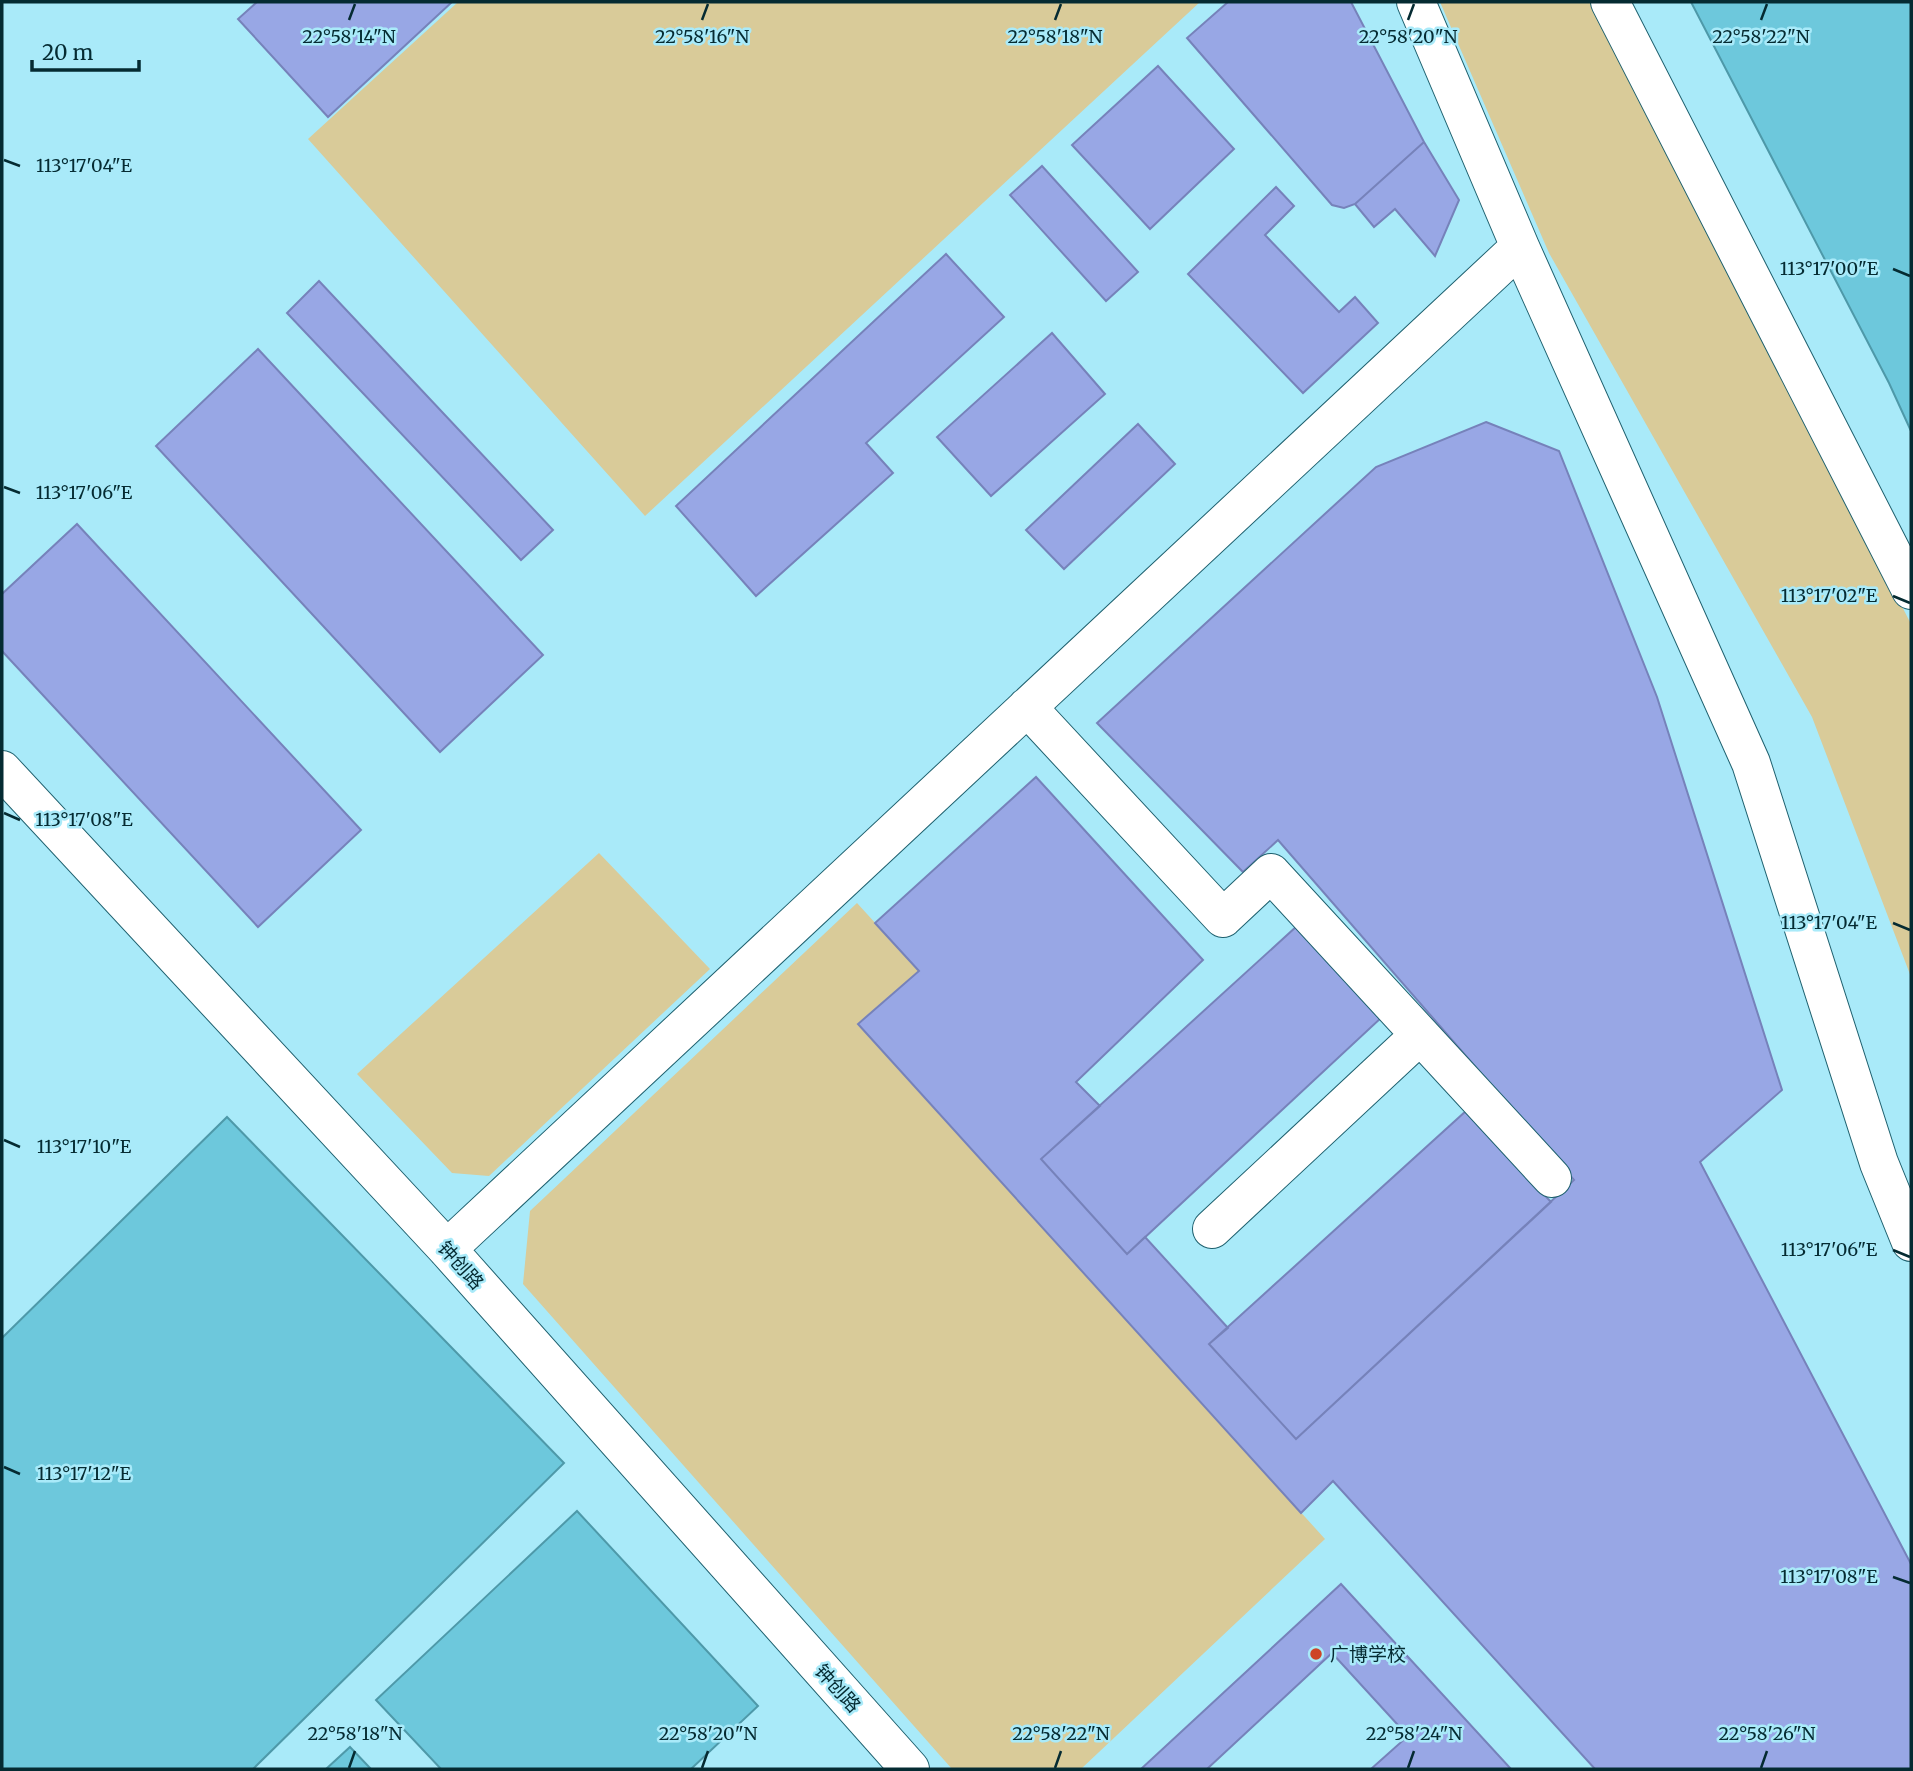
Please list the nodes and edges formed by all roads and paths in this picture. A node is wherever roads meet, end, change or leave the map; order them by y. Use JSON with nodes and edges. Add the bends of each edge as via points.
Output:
{"nodes":[{"id":1,"x":1416,"y":2,"type":"edge"},
{"id":2,"x":1611,"y":2,"type":"edge"},
{"id":3,"x":1520,"y":247,"type":"junction"},
{"id":4,"x":1911,"y":590,"type":"edge"},
{"id":5,"x":1027,"y":707,"type":"junction"},
{"id":6,"x":2,"y":770,"type":"edge"},
{"id":7,"x":1420,"y":1034,"type":"junction"},
{"id":8,"x":1552,"y":1178,"type":"dead end"},
{"id":9,"x":1212,"y":1230,"type":"dead end"},
{"id":10,"x":1911,"y":1242,"type":"edge"},
{"id":11,"x":447,"y":1249,"type":"junction"},
{"id":12,"x":910,"y":1769,"type":"edge"}],
"edges":[{"from":1,"to":3,"type":"street"},
{"from":2,"to":4,"type":"street"},
{"from":3,"to":5,"type":"street"},
{"from":3,"to":10,"type":"street","via":[[1751,762],[1879,1163]]},
{"from":5,"to":7,"type":"street","via":[[1223,918],[1271,873]]},
{"from":5,"to":11,"type":"street"},
{"from":6,"to":11,"type":"street","name":"钟创路"},
{"from":7,"to":8,"type":"street"},
{"from":7,"to":9,"type":"street"},
{"from":11,"to":12,"type":"street","name":"钟创路"}]}
